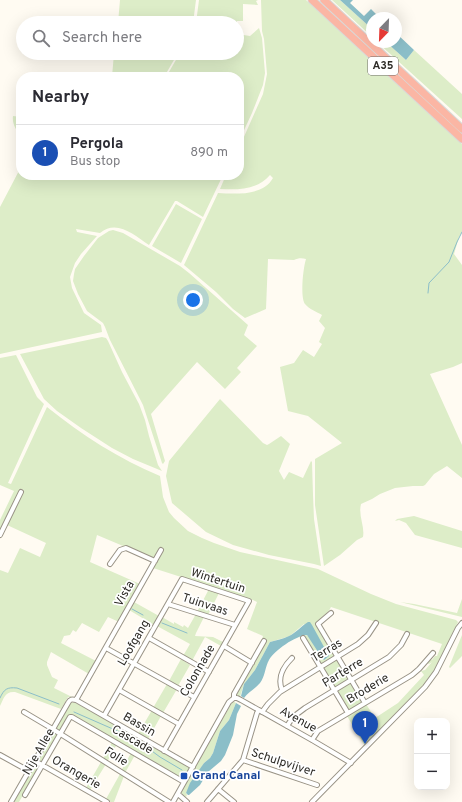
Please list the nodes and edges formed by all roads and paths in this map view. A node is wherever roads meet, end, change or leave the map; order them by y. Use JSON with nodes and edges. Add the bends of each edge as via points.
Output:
{"nodes":[{"id":1,"x":312,"y":0,"type":"edge"},
{"id":2,"x":324,"y":0,"type":"edge"},
{"id":3,"x":462,"y":129,"type":"edge"},
{"id":4,"x":462,"y":139,"type":"edge"},
{"id":5,"x":21,"y":492,"type":"dead end"},
{"id":6,"x":0,"y":535,"type":"edge"},
{"id":7,"x":161,"y":550,"type":"dead end"},
{"id":8,"x":155,"y":561,"type":"junction"},
{"id":9,"x":110,"y":564,"type":"dead end"},
{"id":10,"x":182,"y":579,"type":"joint"},
{"id":11,"x":249,"y":601,"type":"joint"},
{"id":12,"x":168,"y":604,"type":"junction"},
{"id":13,"x":331,"y":613,"type":"dead end"},
{"id":14,"x":376,"y":623,"type":"dead end"},
{"id":15,"x":462,"y":623,"type":"edge"},
{"id":16,"x":236,"y":625,"type":"junction"},
{"id":17,"x":407,"y":634,"type":"dead end"},
{"id":18,"x":149,"y":638,"type":"junction"},
{"id":19,"x":303,"y":638,"type":"dead end"},
{"id":20,"x":264,"y":641,"type":"dead end"},
{"id":21,"x":224,"y":646,"type":"junction"},
{"id":22,"x":106,"y":648,"type":"junction"},
{"id":23,"x":433,"y":653,"type":"dead end"},
{"id":24,"x":338,"y":657,"type":"junction"},
{"id":25,"x":292,"y":658,"type":"dead end"},
{"id":26,"x":134,"y":663,"type":"junction"},
{"id":27,"x":252,"y":663,"type":"junction"},
{"id":28,"x":320,"y":667,"type":"junction"},
{"id":29,"x":209,"y":672,"type":"junction"},
{"id":30,"x":352,"y":680,"type":"junction"},
{"id":31,"x":119,"y":690,"type":"junction"},
{"id":32,"x":282,"y":690,"type":"junction"},
{"id":33,"x":334,"y":690,"type":"junction"},
{"id":34,"x":194,"y":697,"type":"junction"},
{"id":35,"x":234,"y":698,"type":"junction"},
{"id":36,"x":76,"y":700,"type":"junction"},
{"id":37,"x":365,"y":703,"type":"junction"},
{"id":38,"x":261,"y":711,"type":"junction"},
{"id":39,"x":24,"y":712,"type":"dead end"},
{"id":40,"x":348,"y":713,"type":"junction"},
{"id":41,"x":104,"y":716,"type":"junction"},
{"id":42,"x":70,"y":717,"type":"joint"},
{"id":43,"x":179,"y":724,"type":"junction"},
{"id":44,"x":287,"y":726,"type":"junction"},
{"id":45,"x":53,"y":729,"type":"junction"},
{"id":46,"x":60,"y":734,"type":"junction"},
{"id":47,"x":312,"y":740,"type":"junction"},
{"id":48,"x":164,"y":751,"type":"junction"},
{"id":49,"x":0,"y":755,"type":"edge"},
{"id":50,"x":243,"y":760,"type":"junction"},
{"id":51,"x":35,"y":761,"type":"junction"},
{"id":52,"x":351,"y":763,"type":"junction"},
{"id":53,"x":43,"y":765,"type":"junction"},
{"id":54,"x":193,"y":766,"type":"junction"},
{"id":55,"x":29,"y":771,"type":"junction"},
{"id":56,"x":184,"y":782,"type":"junction"},
{"id":57,"x":317,"y":785,"type":"dead end"},
{"id":58,"x":218,"y":789,"type":"junction"},
{"id":59,"x":178,"y":794,"type":"junction"},
{"id":60,"x":25,"y":796,"type":"dead end"},
{"id":61,"x":11,"y":802,"type":"edge"},
{"id":62,"x":107,"y":802,"type":"edge"},
{"id":63,"x":169,"y":802,"type":"edge"},
{"id":64,"x":173,"y":802,"type":"edge"},
{"id":65,"x":187,"y":802,"type":"edge"},
{"id":66,"x":207,"y":802,"type":"edge"},
{"id":67,"x":234,"y":802,"type":"edge"},
{"id":68,"x":313,"y":802,"type":"edge"}],
"edges":[{"from":1,"to":4,"type":"highway","number":"A35"},
{"from":2,"to":3,"type":"highway","number":"A35"},
{"from":5,"to":6,"type":"street"},
{"from":7,"to":8,"type":"street","name":"Vista"},
{"from":8,"to":9,"type":"street","via":[[126,548],[120,550]]},
{"from":8,"to":22,"type":"street","name":"Vista"},
{"from":10,"to":11,"type":"street","name":"Wintertuin"},
{"from":10,"to":12,"type":"street","name":"Loofgang"},
{"from":11,"to":16,"type":"street","name":"Colonnade"},
{"from":12,"to":16,"type":"street","name":"Tuinvaas"},
{"from":12,"to":18,"type":"street","name":"Loofgang"},
{"from":13,"to":24,"type":"street","via":[[318,624]]},
{"from":14,"to":24,"type":"street","name":"Terras","via":[[358,644]]},
{"from":15,"to":52,"type":"street","via":[[436,672],[425,687]]},
{"from":16,"to":21,"type":"street","name":"Colonnade"},
{"from":17,"to":30,"type":"street","name":"Parterre","via":[[401,645],[389,657]]},
{"from":18,"to":26,"type":"street","name":"Loofgang"},
{"from":18,"to":29,"type":"street"},
{"from":19,"to":28,"type":"street"},
{"from":20,"to":27,"type":"street"},
{"from":21,"to":27,"type":"street"},
{"from":21,"to":29,"type":"street","name":"Colonnade"},
{"from":22,"to":26,"type":"street"},
{"from":22,"to":36,"type":"street","name":"Vista"},
{"from":23,"to":37,"type":"street","name":"Broderie","via":[[412,675]]},
{"from":24,"to":28,"type":"street","name":"Terras"},
{"from":24,"to":30,"type":"street"},
{"from":25,"to":32,"type":"street","name":"Terras","via":[[280,676]]},
{"from":26,"to":31,"type":"street","name":"Loofgang"},
{"from":26,"to":34,"type":"street"},
{"from":27,"to":35,"type":"street"},
{"from":28,"to":32,"type":"street","name":"Terras"},
{"from":28,"to":33,"type":"street"},
{"from":29,"to":34,"type":"street","name":"Colonnade"},
{"from":30,"to":33,"type":"street","name":"Parterre"},
{"from":30,"to":37,"type":"street"},
{"from":31,"to":41,"type":"street","name":"Loofgang"},
{"from":31,"to":43,"type":"street"},
{"from":32,"to":38,"type":"street","name":"Terras"},
{"from":33,"to":40,"type":"street"},
{"from":33,"to":44,"type":"street","name":"Parterre","via":[[293,717]]},
{"from":34,"to":43,"type":"street","name":"Colonnade"},
{"from":35,"to":38,"type":"street","name":"Avenue"},
{"from":35,"to":54,"type":"street","via":[[229,702]]},
{"from":36,"to":41,"type":"street","name":"Bassin"},
{"from":36,"to":45,"type":"street","name":"Nije Allee","via":[[69,701]]},
{"from":37,"to":40,"type":"street","name":"Broderie"},
{"from":38,"to":44,"type":"street","name":"Avenue"},
{"from":38,"to":50,"type":"street","via":[[257,713]]},
{"from":39,"to":45,"type":"street","name":"Nije Allee"},
{"from":40,"to":47,"type":"street","name":"Broderie","via":[[318,731]]},
{"from":41,"to":48,"type":"street","name":"Bassin"},
{"from":42,"to":46,"type":"street","name":"Nije Allee"},
{"from":42,"to":56,"type":"street","name":"Cascade"},
{"from":43,"to":48,"type":"street","name":"Colonnade"},
{"from":44,"to":47,"type":"street","name":"Avenue"},
{"from":45,"to":46,"type":"street","name":"Folie"},
{"from":45,"to":51,"type":"street","name":"Nije Allee"},
{"from":46,"to":53,"type":"street","name":"Nije Allee"},
{"from":46,"to":63,"type":"street","name":"Folie"},
{"from":47,"to":52,"type":"street","name":"Avenue"},
{"from":48,"to":54,"type":"street","name":"Bassin"},
{"from":49,"to":55,"type":"street","name":"Nije Allee"},
{"from":50,"to":57,"type":"street","name":"Schulpvijver"},
{"from":50,"to":58,"type":"street"},
{"from":51,"to":53,"type":"street","name":"Orangerie"},
{"from":51,"to":55,"type":"street","name":"Nije Allee"},
{"from":52,"to":68,"type":"street"},
{"from":53,"to":60,"type":"street","name":"Nije Allee"},
{"from":53,"to":62,"type":"street","name":"Orangerie"},
{"from":54,"to":56,"type":"street"},
{"from":55,"to":61,"type":"street","name":"Nije Allee"},
{"from":56,"to":59,"type":"street"},
{"from":58,"to":66,"type":"street"},
{"from":58,"to":67,"type":"street"},
{"from":59,"to":64,"type":"street"},
{"from":59,"to":65,"type":"street"}]}
